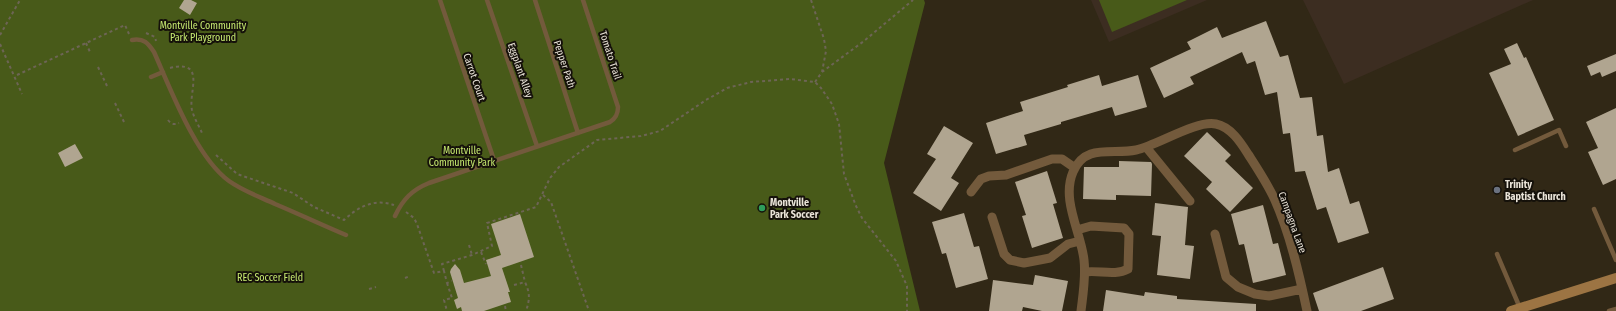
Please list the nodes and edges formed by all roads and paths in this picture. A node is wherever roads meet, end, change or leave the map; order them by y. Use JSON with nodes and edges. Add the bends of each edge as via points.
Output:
{"nodes":[{"id":1,"x":20,"y":0,"type":"edge"},
{"id":2,"x":440,"y":0,"type":"edge"},
{"id":3,"x":487,"y":0,"type":"edge"},
{"id":4,"x":535,"y":0,"type":"edge"},
{"id":5,"x":583,"y":0,"type":"edge"},
{"id":6,"x":811,"y":0,"type":"edge"},
{"id":7,"x":913,"y":0,"type":"edge"},
{"id":8,"x":135,"y":32,"type":"dead end"},
{"id":9,"x":143,"y":32,"type":"dead end"},
{"id":10,"x":0,"y":35,"type":"edge"},
{"id":11,"x":132,"y":40,"type":"dead end"},
{"id":12,"x":86,"y":43,"type":"junction"},
{"id":13,"x":158,"y":43,"type":"dead end"},
{"id":14,"x":0,"y":44,"type":"edge"},
{"id":15,"x":90,"y":52,"type":"dead end"},
{"id":16,"x":167,"y":62,"type":"dead end"},
{"id":17,"x":98,"y":67,"type":"dead end"},
{"id":18,"x":163,"y":72,"type":"junction"},
{"id":19,"x":822,"y":72,"type":"junction"},
{"id":20,"x":17,"y":75,"type":"dead end"},
{"id":21,"x":151,"y":77,"type":"dead end"},
{"id":22,"x":815,"y":82,"type":"junction"},
{"id":23,"x":108,"y":88,"type":"dead end"},
{"id":24,"x":22,"y":94,"type":"dead end"},
{"id":25,"x":115,"y":103,"type":"dead end"},
{"id":26,"x":168,"y":120,"type":"dead end"},
{"id":27,"x":124,"y":122,"type":"dead end"},
{"id":28,"x":180,"y":123,"type":"dead end"},
{"id":29,"x":578,"y":133,"type":"junction"},
{"id":30,"x":202,"y":134,"type":"dead end"},
{"id":31,"x":538,"y":146,"type":"junction"},
{"id":32,"x":1566,"y":146,"type":"dead end"},
{"id":33,"x":1146,"y":147,"type":"junction"},
{"id":34,"x":1516,"y":150,"type":"dead end"},
{"id":35,"x":212,"y":151,"type":"dead end"},
{"id":36,"x":494,"y":160,"type":"junction"},
{"id":37,"x":1075,"y":168,"type":"junction"},
{"id":38,"x":972,"y":192,"type":"dead end"},
{"id":39,"x":543,"y":195,"type":"junction"},
{"id":40,"x":1190,"y":201,"type":"dead end"},
{"id":41,"x":399,"y":206,"type":"junction"},
{"id":42,"x":1594,"y":209,"type":"dead end"},
{"id":43,"x":396,"y":216,"type":"dead end"},
{"id":44,"x":992,"y":217,"type":"dead end"},
{"id":45,"x":1077,"y":230,"type":"junction"},
{"id":46,"x":1215,"y":234,"type":"dead end"},
{"id":47,"x":346,"y":235,"type":"dead end"},
{"id":48,"x":1080,"y":241,"type":"junction"},
{"id":49,"x":469,"y":245,"type":"dead end"},
{"id":50,"x":481,"y":252,"type":"junction"},
{"id":51,"x":1497,"y":254,"type":"dead end"},
{"id":52,"x":472,"y":255,"type":"junction"},
{"id":53,"x":1616,"y":260,"type":"edge"},
{"id":54,"x":486,"y":264,"type":"dead end"},
{"id":55,"x":520,"y":265,"type":"dead end"},
{"id":56,"x":444,"y":271,"type":"junction"},
{"id":57,"x":1085,"y":272,"type":"junction"},
{"id":58,"x":410,"y":276,"type":"dead end"},
{"id":59,"x":405,"y":278,"type":"dead end"},
{"id":60,"x":1616,"y":278,"type":"edge"},
{"id":61,"x":452,"y":281,"type":"dead end"},
{"id":62,"x":525,"y":282,"type":"junction"},
{"id":63,"x":447,"y":283,"type":"junction"},
{"id":64,"x":514,"y":285,"type":"dead end"},
{"id":65,"x":376,"y":287,"type":"dead end"},
{"id":66,"x":369,"y":289,"type":"dead end"},
{"id":67,"x":1302,"y":289,"type":"junction"},
{"id":68,"x":505,"y":306,"type":"dead end"},
{"id":69,"x":1616,"y":309,"type":"edge"},
{"id":70,"x":1516,"y":310,"type":"edge"},
{"id":71,"x":447,"y":311,"type":"edge"},
{"id":72,"x":506,"y":311,"type":"edge"},
{"id":73,"x":526,"y":311,"type":"edge"},
{"id":74,"x":589,"y":311,"type":"edge"},
{"id":75,"x":907,"y":311,"type":"edge"},
{"id":76,"x":1081,"y":311,"type":"edge"},
{"id":77,"x":1307,"y":311,"type":"edge"},
{"id":78,"x":1609,"y":311,"type":"edge"}],
"edges":[{"from":1,"to":10,"type":"path"},
{"from":2,"to":36,"type":"lane","name":"Carrot Court"},
{"from":3,"to":31,"type":"lane","name":"Eggplant Alley"},
{"from":4,"to":29,"type":"lane","name":"Pepper Path"},
{"from":5,"to":29,"type":"lane","name":"Tomato Trail","via":[[618,107],[616,116],[610,122]]},
{"from":6,"to":19,"type":"path","via":[[826,51]]},
{"from":7,"to":19,"type":"path"},
{"from":8,"to":12,"type":"path","via":[[129,34],[125,25]]},
{"from":9,"to":13,"type":"path","via":[[150,33]]},
{"from":11,"to":18,"type":"lane","via":[[139,39],[148,43]]},
{"from":12,"to":15,"type":"path"},
{"from":12,"to":20,"type":"path"},
{"from":14,"to":24,"type":"path"},
{"from":16,"to":30,"type":"path","via":[[170,68],[183,66],[192,72],[192,109]]},
{"from":17,"to":23,"type":"path"},
{"from":18,"to":21,"type":"lane"},
{"from":18,"to":47,"type":"lane","via":[[204,155],[228,181],[246,192]]},
{"from":19,"to":22,"type":"path"},
{"from":22,"to":39,"type":"path","via":[[790,79],[751,82],[727,88],[660,131],[641,136],[597,140],[559,167],[550,178]]},
{"from":22,"to":75,"type":"path","via":[[832,104],[839,124],[844,174],[856,206],[862,218],[896,261],[907,286]]},
{"from":25,"to":27,"type":"path"},
{"from":26,"to":28,"type":"path","via":[[170,123]]},
{"from":29,"to":31,"type":"lane"},
{"from":31,"to":36,"type":"lane"},
{"from":32,"to":34,"type":"lane","via":[[1559,130]]},
{"from":33,"to":37,"type":"street","name":"Campagna Lane","via":[[1089,154],[1082,158]]},
{"from":33,"to":40,"type":"street"},
{"from":33,"to":67,"type":"street","name":"Campagna Lane","via":[[1208,124],[1216,124],[1230,131],[1241,143],[1274,198],[1294,256]]},
{"from":35,"to":41,"type":"path","via":[[237,174],[293,193],[344,220],[354,211],[369,204],[384,201]]},
{"from":36,"to":41,"type":"lane","via":[[421,186],[409,194]]},
{"from":37,"to":38,"type":"street","via":[[1062,159],[1052,159],[1006,175],[981,179]]},
{"from":37,"to":45,"type":"street","name":"Campagna Lane","via":[[1070,179],[1069,194]]},
{"from":39,"to":50,"type":"path","via":[[536,207],[487,223],[492,246]]},
{"from":39,"to":74,"type":"path","via":[[551,202]]},
{"from":41,"to":43,"type":"lane"},
{"from":41,"to":56,"type":"path","via":[[414,218],[434,273]]},
{"from":42,"to":53,"type":"lane"},
{"from":44,"to":48,"type":"street","via":[[1004,254],[1010,260],[1024,263],[1050,258],[1068,244]]},
{"from":45,"to":48,"type":"street","name":"Campagna Lane"},
{"from":45,"to":57,"type":"street","via":[[1091,226],[1124,228],[1129,234],[1128,269],[1121,273]]},
{"from":46,"to":67,"type":"street","via":[[1226,277],[1238,287],[1268,296]]},
{"from":48,"to":57,"type":"street","name":"Campagna Lane"},
{"from":49,"to":52,"type":"path"},
{"from":50,"to":52,"type":"path"},
{"from":50,"to":54,"type":"path"},
{"from":51,"to":70,"type":"lane"},
{"from":52,"to":56,"type":"path","via":[[442,264]]},
{"from":55,"to":62,"type":"path"},
{"from":56,"to":63,"type":"path"},
{"from":57,"to":76,"type":"street","name":"Campagna Lane"},
{"from":58,"to":59,"type":"path"},
{"from":60,"to":70,"type":"main road"},
{"from":61,"to":63,"type":"path"},
{"from":62,"to":64,"type":"path"},
{"from":62,"to":73,"type":"path","via":[[530,292]]},
{"from":63,"to":71,"type":"path","via":[[452,298],[444,300]]},
{"from":65,"to":66,"type":"path"},
{"from":67,"to":77,"type":"street","name":"Campagna Lane"},
{"from":68,"to":72,"type":"path"},
{"from":69,"to":78,"type":"lane"}]}
